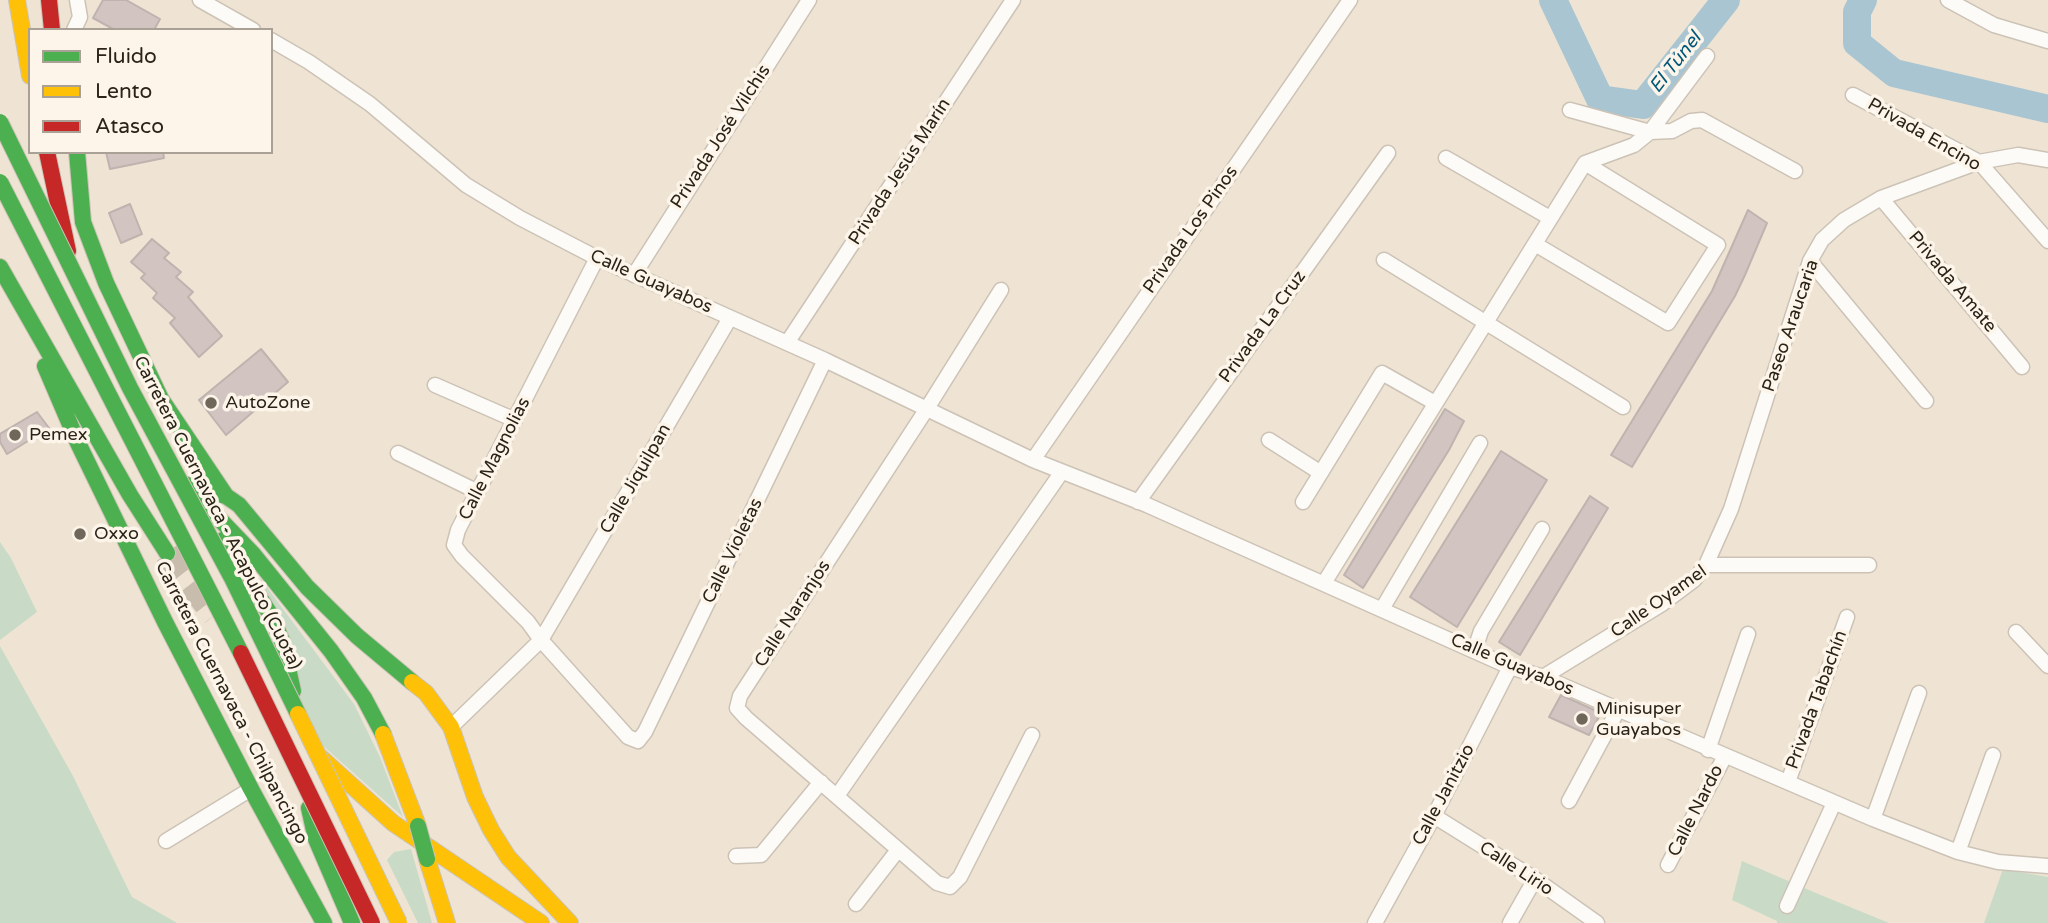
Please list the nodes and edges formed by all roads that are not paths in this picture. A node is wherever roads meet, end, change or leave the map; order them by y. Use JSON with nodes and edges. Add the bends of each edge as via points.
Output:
{"nodes":[{"id":1,"x":17,"y":0,"type":"edge"},
{"id":2,"x":49,"y":0,"type":"edge"},
{"id":3,"x":78,"y":0,"type":"edge"},
{"id":4,"x":200,"y":0,"type":"edge"},
{"id":5,"x":809,"y":0,"type":"edge"},
{"id":6,"x":1013,"y":0,"type":"edge"},
{"id":7,"x":1350,"y":0,"type":"edge"},
{"id":8,"x":1948,"y":0,"type":"edge"},
{"id":9,"x":1,"y":5,"type":"edge"},
{"id":10,"x":52,"y":28,"type":"edge"},
{"id":11,"x":75,"y":28,"type":"edge"},
{"id":12,"x":249,"y":28,"type":"edge"},
{"id":13,"x":273,"y":41,"type":"edge"},
{"id":14,"x":2048,"y":41,"type":"edge"},
{"id":15,"x":25,"y":53,"type":"junction"},
{"id":16,"x":1707,"y":56,"type":"dead end"},
{"id":17,"x":28,"y":67,"type":"edge"},
{"id":18,"x":1853,"y":95,"type":"dead end"},
{"id":19,"x":1570,"y":110,"type":"dead end"},
{"id":20,"x":0,"y":122,"type":"edge"},
{"id":21,"x":1650,"y":132,"type":"junction"},
{"id":22,"x":1388,"y":153,"type":"dead end"},
{"id":23,"x":47,"y":154,"type":"edge"},
{"id":24,"x":60,"y":154,"type":"edge"},
{"id":25,"x":77,"y":154,"type":"edge"},
{"id":26,"x":1446,"y":158,"type":"dead end"},
{"id":27,"x":2048,"y":160,"type":"edge"},
{"id":28,"x":1979,"y":162,"type":"junction"},
{"id":29,"x":1585,"y":163,"type":"junction"},
{"id":30,"x":1795,"y":171,"type":"dead end"},
{"id":31,"x":0,"y":182,"type":"edge"},
{"id":32,"x":1881,"y":198,"type":"junction"},
{"id":33,"x":1550,"y":218,"type":"junction"},
{"id":34,"x":64,"y":226,"type":"junction"},
{"id":35,"x":2048,"y":241,"type":"edge"},
{"id":36,"x":1535,"y":244,"type":"junction"},
{"id":37,"x":597,"y":258,"type":"junction"},
{"id":38,"x":1384,"y":260,"type":"dead end"},
{"id":39,"x":1811,"y":261,"type":"junction"},
{"id":40,"x":0,"y":269,"type":"edge"},
{"id":41,"x":634,"y":275,"type":"junction"},
{"id":42,"x":1001,"y":290,"type":"dead end"},
{"id":43,"x":730,"y":317,"type":"junction"},
{"id":44,"x":1486,"y":323,"type":"junction"},
{"id":45,"x":787,"y":343,"type":"junction"},
{"id":46,"x":825,"y":360,"type":"junction"},
{"id":47,"x":2022,"y":367,"type":"dead end"},
{"id":48,"x":435,"y":385,"type":"dead end"},
{"id":49,"x":1926,"y":401,"type":"dead end"},
{"id":50,"x":1435,"y":403,"type":"junction"},
{"id":51,"x":1623,"y":407,"type":"dead end"},
{"id":52,"x":926,"y":410,"type":"junction"},
{"id":53,"x":514,"y":420,"type":"junction"},
{"id":54,"x":1269,"y":440,"type":"dead end"},
{"id":55,"x":1480,"y":443,"type":"dead end"},
{"id":56,"x":398,"y":453,"type":"dead end"},
{"id":57,"x":1032,"y":460,"type":"junction"},
{"id":58,"x":1061,"y":473,"type":"junction"},
{"id":59,"x":1321,"y":473,"type":"junction"},
{"id":60,"x":187,"y":485,"type":"junction"},
{"id":61,"x":478,"y":492,"type":"junction"},
{"id":62,"x":226,"y":496,"type":"junction"},
{"id":63,"x":1138,"y":502,"type":"junction"},
{"id":64,"x":1303,"y":502,"type":"dead end"},
{"id":65,"x":1542,"y":529,"type":"dead end"},
{"id":66,"x":167,"y":553,"type":"tunnel mouth"},
{"id":67,"x":1706,"y":565,"type":"junction"},
{"id":68,"x":1869,"y":565,"type":"dead end"},
{"id":69,"x":1324,"y":583,"type":"junction"},
{"id":70,"x":1382,"y":609,"type":"junction"},
{"id":71,"x":1847,"y":617,"type":"dead end"},
{"id":72,"x":2016,"y":632,"type":"dead end"},
{"id":73,"x":1748,"y":634,"type":"dead end"},
{"id":74,"x":541,"y":640,"type":"junction"},
{"id":75,"x":1475,"y":649,"type":"junction"},
{"id":76,"x":2048,"y":666,"type":"edge"},
{"id":77,"x":1510,"y":667,"type":"junction"},
{"id":78,"x":1543,"y":677,"type":"junction"},
{"id":79,"x":1919,"y":693,"type":"dead end"},
{"id":80,"x":1618,"y":710,"type":"junction"},
{"id":81,"x":451,"y":727,"type":"junction"},
{"id":82,"x":1032,"y":735,"type":"dead end"},
{"id":83,"x":1708,"y":750,"type":"junction"},
{"id":84,"x":1993,"y":755,"type":"dead end"},
{"id":85,"x":1725,"y":756,"type":"junction"},
{"id":86,"x":821,"y":782,"type":"junction"},
{"id":87,"x":1788,"y":782,"type":"junction"},
{"id":88,"x":251,"y":789,"type":"junction"},
{"id":89,"x":837,"y":796,"type":"junction"},
{"id":90,"x":1569,"y":801,"type":"dead end"},
{"id":91,"x":1834,"y":803,"type":"junction"},
{"id":92,"x":1434,"y":816,"type":"junction"},
{"id":93,"x":1873,"y":819,"type":"junction"},
{"id":94,"x":166,"y":841,"type":"dead end"},
{"id":95,"x":898,"y":850,"type":"junction"},
{"id":96,"x":1958,"y":852,"type":"junction"},
{"id":97,"x":736,"y":856,"type":"dead end"},
{"id":98,"x":1668,"y":865,"type":"dead end"},
{"id":99,"x":2048,"y":866,"type":"edge"},
{"id":100,"x":1535,"y":879,"type":"junction"},
{"id":101,"x":856,"y":904,"type":"dead end"},
{"id":102,"x":1787,"y":906,"type":"dead end"},
{"id":103,"x":324,"y":923,"type":"edge"},
{"id":104,"x":352,"y":923,"type":"edge"},
{"id":105,"x":372,"y":923,"type":"edge"},
{"id":106,"x":397,"y":923,"type":"edge"},
{"id":107,"x":447,"y":923,"type":"edge"},
{"id":108,"x":541,"y":923,"type":"edge"},
{"id":109,"x":570,"y":923,"type":"edge"},
{"id":110,"x":1375,"y":923,"type":"edge"},
{"id":111,"x":1510,"y":923,"type":"edge"},
{"id":112,"x":1597,"y":923,"type":"edge"}],
"edges":[{"from":1,"to":15,"type":"main road"},
{"from":2,"to":10,"type":"main road"},
{"from":3,"to":11,"type":"street","via":[[80,17]]},
{"from":4,"to":12,"type":"street"},
{"from":5,"to":41,"type":"street","name":"Privada José Vilchis"},
{"from":6,"to":45,"type":"street","name":"Privada Jesús Marín"},
{"from":7,"to":57,"type":"street","name":"Privada Los Pinos"},
{"from":8,"to":14,"type":"street","via":[[1994,25]]},
{"from":9,"to":15,"type":"main road"},
{"from":13,"to":37,"type":"street","name":"Calle Guayabos","via":[[370,104],[466,185]]},
{"from":15,"to":17,"type":"main road"},
{"from":16,"to":21,"type":"street"},
{"from":18,"to":28,"type":"street","name":"Privada Encino"},
{"from":19,"to":21,"type":"street"},
{"from":20,"to":106,"type":"main road","name":"Carretera Cuernavaca - Acapulco (Cuota)","bridge":true,"via":[[130,388],[233,580]]},
{"from":21,"to":29,"type":"street","via":[[1634,145]]},
{"from":21,"to":30,"type":"street","via":[[1672,131],[1702,120]]},
{"from":22,"to":63,"type":"street","name":"Privada La Cruz"},
{"from":23,"to":34,"type":"main road","name":"Carretera Cuernavaca - Chilpancingo"},
{"from":24,"to":34,"type":"main road"},
{"from":25,"to":62,"type":"main road","via":[[83,222],[106,283],[161,399]]},
{"from":26,"to":33,"type":"street"},
{"from":27,"to":28,"type":"street","name":"Paseo Araucaria","via":[[2018,155]]},
{"from":28,"to":32,"type":"street","name":"Paseo Araucaria"},
{"from":28,"to":35,"type":"street","name":"Privada Encino"},
{"from":29,"to":33,"type":"street"},
{"from":29,"to":36,"type":"street","via":[[1718,245],[1668,323]]},
{"from":31,"to":105,"type":"main road","bridge":true,"via":[[208,586]]},
{"from":32,"to":39,"type":"street","name":"Paseo Araucaria","via":[[1844,220],[1822,240]]},
{"from":32,"to":47,"type":"street","name":"Privada Amate"},
{"from":33,"to":36,"type":"street"},
{"from":34,"to":60,"type":"main road","name":"Carretera Cuernavaca - Chilpancingo","via":[[79,303],[105,371]]},
{"from":36,"to":44,"type":"street"},
{"from":37,"to":41,"type":"street","name":"Calle Guayabos"},
{"from":37,"to":53,"type":"street","name":"Calle Magnolias"},
{"from":38,"to":44,"type":"street"},
{"from":39,"to":49,"type":"street"},
{"from":39,"to":67,"type":"street","name":"Paseo Araucaria","via":[[1731,509]]},
{"from":40,"to":66,"type":"main road"},
{"from":40,"to":88,"type":"main road","name":"Carretera Cuernavaca - Chilpancingo","via":[[78,443]]},
{"from":41,"to":43,"type":"street","name":"Calle Guayabos"},
{"from":42,"to":52,"type":"street"},
{"from":43,"to":45,"type":"street","name":"Calle Guayabos"},
{"from":43,"to":74,"type":"street","name":"Calle Jiquilpan"},
{"from":44,"to":50,"type":"street"},
{"from":44,"to":51,"type":"street"},
{"from":45,"to":46,"type":"street","name":"Calle Guayabos"},
{"from":46,"to":52,"type":"street","name":"Calle Guayabos"},
{"from":46,"to":74,"type":"street","name":"Calle Violetas","via":[[638,741],[628,737]]},
{"from":48,"to":53,"type":"street"},
{"from":50,"to":59,"type":"street","via":[[1382,373]]},
{"from":50,"to":69,"type":"street"},
{"from":52,"to":57,"type":"street","name":"Calle Guayabos"},
{"from":52,"to":86,"type":"street","name":"Calle Naranjos","via":[[740,696],[737,708],[746,718]]},
{"from":53,"to":61,"type":"street","name":"Calle Magnolias"},
{"from":54,"to":59,"type":"street"},
{"from":55,"to":70,"type":"street"},
{"from":56,"to":61,"type":"street"},
{"from":57,"to":58,"type":"street","name":"Calle Guayabos"},
{"from":58,"to":63,"type":"street","name":"Calle Guayabos"},
{"from":58,"to":89,"type":"street"},
{"from":59,"to":64,"type":"street"},
{"from":60,"to":62,"type":"main road"},
{"from":60,"to":104,"type":"main road","name":"Carretera Cuernavaca - Chilpancingo","via":[[256,589],[282,641],[316,839]]},
{"from":60,"to":107,"type":"main road","bridge":true,"via":[[253,554],[364,698],[418,826]]},
{"from":61,"to":74,"type":"street","name":"Calle Magnolias","via":[[454,545]]},
{"from":62,"to":81,"type":"main road","via":[[239,505],[307,587],[426,694]]},
{"from":63,"to":69,"type":"street","name":"Calle Guayabos"},
{"from":65,"to":75,"type":"street","via":[[1481,631]]},
{"from":67,"to":68,"type":"street","name":"Calle Oyamel"},
{"from":67,"to":78,"type":"street","name":"Calle Oyamel","via":[[1695,580],[1662,604]]},
{"from":69,"to":70,"type":"street","name":"Calle Guayabos"},
{"from":70,"to":75,"type":"street","name":"Calle Guayabos"},
{"from":71,"to":87,"type":"street","name":"Privada Tabachín"},
{"from":72,"to":76,"type":"street"},
{"from":73,"to":83,"type":"street"},
{"from":74,"to":81,"type":"street","name":"Calle Jiquilpan"},
{"from":75,"to":77,"type":"street","name":"Calle Guayabos"},
{"from":77,"to":78,"type":"street","name":"Calle Guayabos"},
{"from":77,"to":92,"type":"street","name":"Calle Janitzio"},
{"from":78,"to":80,"type":"street","name":"Calle Guayabos"},
{"from":79,"to":93,"type":"street"},
{"from":80,"to":83,"type":"street","name":"Calle Guayabos"},
{"from":80,"to":90,"type":"street"},
{"from":81,"to":109,"type":"main road","via":[[491,830],[516,866]]},
{"from":82,"to":95,"type":"street","name":"Calle Naranjos","via":[[960,877],[950,887],[937,883]]},
{"from":83,"to":85,"type":"street","name":"Calle Guayabos"},
{"from":84,"to":96,"type":"street"},
{"from":85,"to":87,"type":"street","name":"Calle Guayabos"},
{"from":85,"to":98,"type":"street","name":"Calle Nardo"},
{"from":86,"to":89,"type":"street","name":"Calle Naranjos"},
{"from":86,"to":97,"type":"street","via":[[761,855]]},
{"from":87,"to":91,"type":"street","name":"Calle Guayabos"},
{"from":88,"to":94,"type":"street"},
{"from":88,"to":103,"type":"main road","name":"Carretera Cuernavaca - Chilpancingo"},
{"from":89,"to":95,"type":"street","name":"Calle Naranjos"},
{"from":91,"to":93,"type":"street","name":"Calle Guayabos"},
{"from":91,"to":102,"type":"street"},
{"from":92,"to":100,"type":"street","name":"Calle Lirio"},
{"from":92,"to":110,"type":"street","name":"Calle Janitzio"},
{"from":93,"to":96,"type":"street","name":"Calle Guayabos"},
{"from":95,"to":101,"type":"street"},
{"from":96,"to":99,"type":"street","name":"Calle Guayabos","via":[[1998,862]]},
{"from":100,"to":111,"type":"street"},
{"from":100,"to":112,"type":"street","name":"Calle Lirio"},
{"from":106,"to":108,"type":"main road","via":[[311,746],[393,823]]}]}
